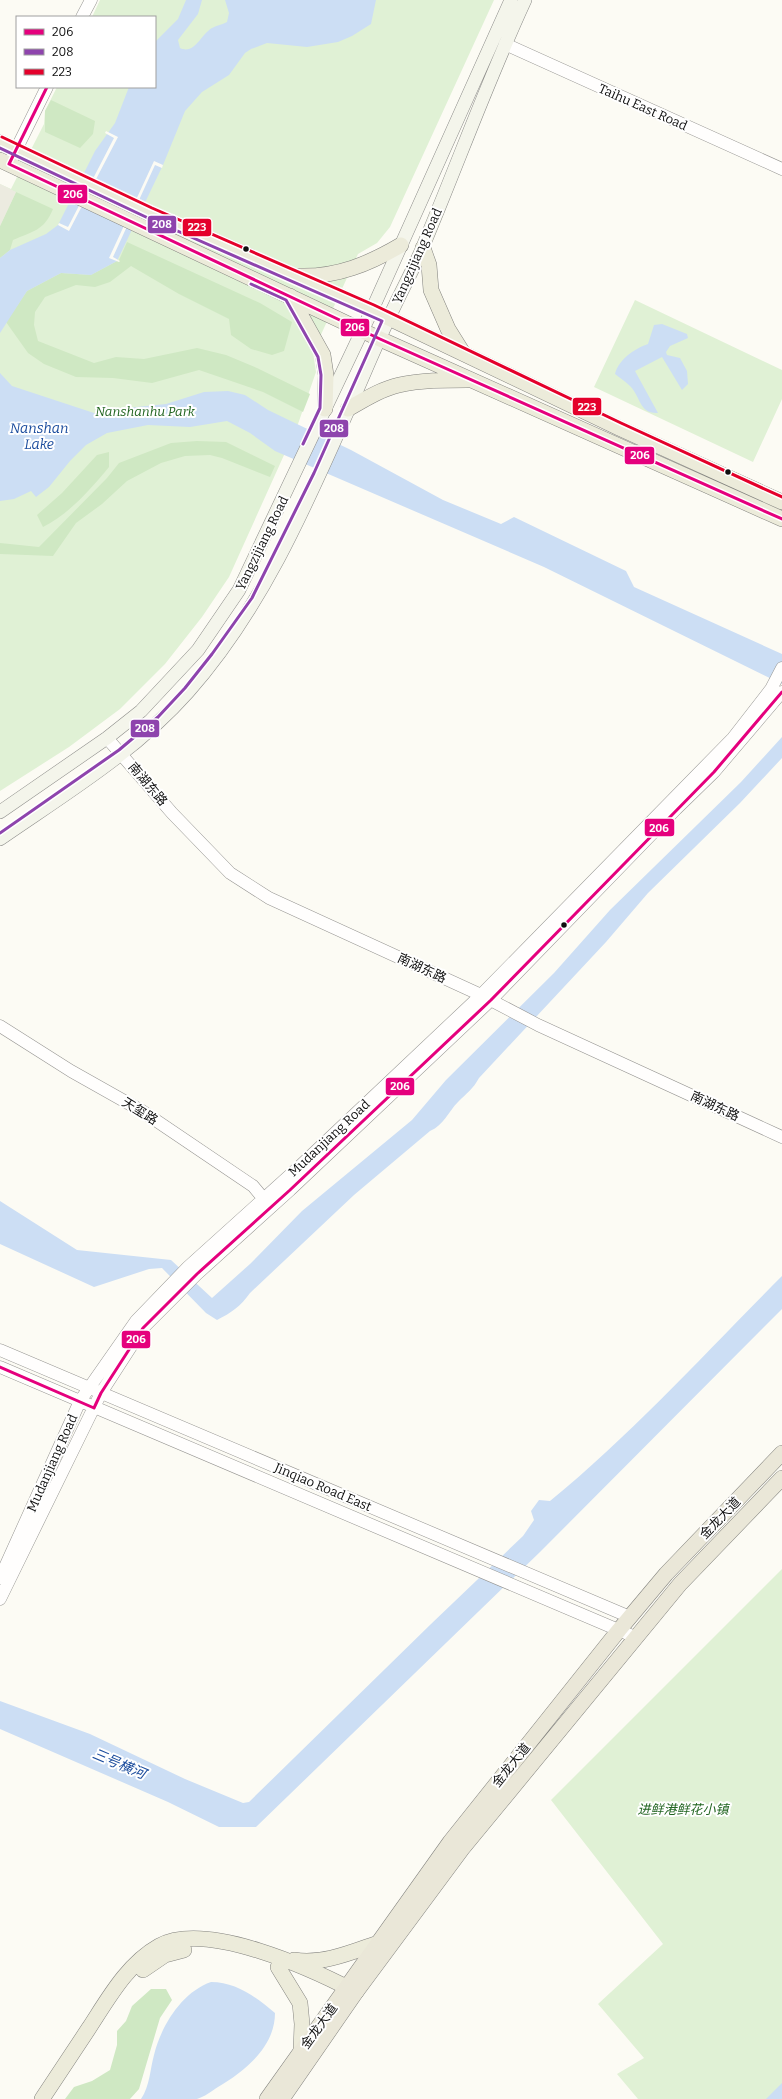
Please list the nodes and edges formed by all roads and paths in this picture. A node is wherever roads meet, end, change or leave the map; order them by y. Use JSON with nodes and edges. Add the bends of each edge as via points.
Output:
{"nodes":[{"id":1,"x":91,"y":0,"type":"edge"},
{"id":2,"x":511,"y":0,"type":"edge"},
{"id":3,"x":525,"y":0,"type":"edge"},
{"id":4,"x":83,"y":16,"type":"edge"},
{"id":5,"x":505,"y":44,"type":"junction"},
{"id":6,"x":47,"y":88,"type":"edge"},
{"id":7,"x":0,"y":142,"type":"edge"},
{"id":8,"x":16,"y":150,"type":"junction"},
{"id":9,"x":4,"y":162,"type":"edge"},
{"id":10,"x":782,"y":169,"type":"edge"},
{"id":11,"x":400,"y":246,"type":"junction"},
{"id":12,"x":423,"y":248,"type":"junction"},
{"id":13,"x":294,"y":276,"type":"junction"},
{"id":14,"x":290,"y":296,"type":"junction"},
{"id":15,"x":372,"y":310,"type":"junction"},
{"id":16,"x":389,"y":318,"type":"junction"},
{"id":17,"x":362,"y":330,"type":"junction"},
{"id":18,"x":380,"y":339,"type":"junction"},
{"id":19,"x":463,"y":353,"type":"junction"},
{"id":20,"x":472,"y":380,"type":"junction"},
{"id":21,"x":325,"y":409,"type":"junction"},
{"id":22,"x":348,"y":409,"type":"junction"},
{"id":23,"x":782,"y":502,"type":"edge"},
{"id":24,"x":782,"y":519,"type":"edge"},
{"id":25,"x":782,"y":668,"type":"edge"},
{"id":26,"x":778,"y":692,"type":"edge"},
{"id":27,"x":108,"y":738,"type":"junction"},
{"id":28,"x":122,"y":754,"type":"junction"},
{"id":29,"x":0,"y":812,"type":"edge"},
{"id":30,"x":0,"y":839,"type":"edge"},
{"id":31,"x":486,"y":998,"type":"junction"},
{"id":32,"x":0,"y":1026,"type":"edge"},
{"id":33,"x":782,"y":1137,"type":"edge"},
{"id":34,"x":268,"y":1203,"type":"junction"},
{"id":35,"x":175,"y":1288,"type":"junction"},
{"id":36,"x":0,"y":1350,"type":"edge"},
{"id":37,"x":0,"y":1367,"type":"edge"},
{"id":38,"x":90,"y":1387,"type":"junction"},
{"id":39,"x":101,"y":1393,"type":"junction"},
{"id":40,"x":80,"y":1402,"type":"junction"},
{"id":41,"x":94,"y":1408,"type":"junction"},
{"id":42,"x":782,"y":1453,"type":"edge"},
{"id":43,"x":782,"y":1478,"type":"edge"},
{"id":44,"x":0,"y":1578,"type":"edge"},
{"id":45,"x":0,"y":1598,"type":"edge"},
{"id":46,"x":630,"y":1617,"type":"junction"},
{"id":47,"x":645,"y":1625,"type":"junction"},
{"id":48,"x":619,"y":1630,"type":"junction"},
{"id":49,"x":635,"y":1637,"type":"junction"},
{"id":50,"x":378,"y":1943,"type":"junction"},
{"id":51,"x":278,"y":1962,"type":"junction"},
{"id":52,"x":349,"y":1993,"type":"junction"},
{"id":53,"x":301,"y":2051,"type":"junction"},
{"id":54,"x":42,"y":2099,"type":"edge"},
{"id":55,"x":52,"y":2099,"type":"edge"},
{"id":56,"x":267,"y":2099,"type":"edge"},
{"id":57,"x":282,"y":2099,"type":"edge"}],
"edges":[{"from":1,"to":4,"type":"street"},
{"from":2,"to":11,"type":"main road","name":"Yangzijiang Road"},
{"from":3,"to":5,"type":"main road","name":"Yangzijiang Road"},
{"from":5,"to":10,"type":"street","name":"Taihu East Road"},
{"from":5,"to":12,"type":"main road","name":"Yangzijiang Road"},
{"from":6,"to":8,"type":"street"},
{"from":7,"to":8,"type":"main road"},
{"from":8,"to":9,"type":"street"},
{"from":8,"to":13,"type":"main road","via":[[150,213]]},
{"from":9,"to":14,"type":"main road"},
{"from":11,"to":13,"type":"main road","via":[[364,265],[332,273]]},
{"from":11,"to":15,"type":"main road","name":"Yangzijiang Road"},
{"from":12,"to":16,"type":"main road","name":"Yangzijiang Road"},
{"from":12,"to":19,"type":"main road","via":[[429,265],[431,290],[448,329]]},
{"from":13,"to":15,"type":"main road"},
{"from":14,"to":17,"type":"main road"},
{"from":14,"to":21,"type":"main road","via":[[323,355],[326,375]]},
{"from":15,"to":16,"type":"main road"},
{"from":15,"to":17,"type":"main road","name":"Yangzijiang Road"},
{"from":16,"to":18,"type":"main road","name":"Yangzijiang Road"},
{"from":16,"to":19,"type":"main road"},
{"from":17,"to":18,"type":"main road"},
{"from":17,"to":21,"type":"main road","name":"Yangzijiang Road"},
{"from":18,"to":20,"type":"main road"},
{"from":18,"to":22,"type":"main road","name":"Yangzijiang Road"},
{"from":19,"to":23,"type":"main road"},
{"from":20,"to":22,"type":"main road","via":[[398,385]]},
{"from":20,"to":24,"type":"main road"},
{"from":21,"to":27,"type":"main road","name":"Yangzijiang Road","via":[[239,590],[198,650],[141,711]]},
{"from":22,"to":28,"type":"main road","name":"Yangzijiang Road","via":[[319,475],[256,601],[189,691],[162,721]]},
{"from":25,"to":26,"type":"street","name":"Mudanjiang Road"},
{"from":26,"to":31,"type":"street","name":"Mudanjiang Road"},
{"from":27,"to":28,"type":"street","name":"南湖东路"},
{"from":27,"to":29,"type":"main road","name":"Yangzijiang Road"},
{"from":28,"to":30,"type":"main road","name":"Yangzijiang Road"},
{"from":28,"to":31,"type":"street","name":"南湖东路","via":[[172,813],[230,873],[269,898]]},
{"from":31,"to":33,"type":"street","name":"南湖东路","via":[[538,1025]]},
{"from":31,"to":34,"type":"street","name":"Mudanjiang Road"},
{"from":32,"to":34,"type":"street","name":"天玺路","via":[[71,1071],[142,1111],[253,1186]]},
{"from":34,"to":35,"type":"street","name":"Mudanjiang Road"},
{"from":35,"to":38,"type":"street","name":"Mudanjiang Road","via":[[136,1321]]},
{"from":35,"to":39,"type":"street","name":"Mudanjiang Road","via":[[143,1328]]},
{"from":36,"to":38,"type":"street","name":"Jinqiao Road East"},
{"from":37,"to":40,"type":"street","name":"Jinqiao Road East"},
{"from":38,"to":39,"type":"street","name":"Jinqiao Road East"},
{"from":38,"to":40,"type":"street","name":"Mudanjiang Road"},
{"from":39,"to":41,"type":"street","name":"Mudanjiang Road"},
{"from":39,"to":46,"type":"street","name":"Jinqiao Road East"},
{"from":40,"to":41,"type":"street","name":"Jinqiao Road East"},
{"from":40,"to":44,"type":"street","name":"Mudanjiang Road"},
{"from":41,"to":45,"type":"street","name":"Mudanjiang Road"},
{"from":41,"to":48,"type":"street","name":"Jinqiao Road East"},
{"from":42,"to":46,"type":"highway","name":"金龙大道","via":[[666,1574]]},
{"from":43,"to":47,"type":"highway","name":"金龙大道","via":[[680,1584]]},
{"from":46,"to":47,"type":"main road","name":"Jinqiao Road East"},
{"from":46,"to":48,"type":"highway","name":"金龙大道"},
{"from":47,"to":49,"type":"highway","name":"金龙大道"},
{"from":48,"to":49,"type":"street","name":"Jinqiao Road East"},
{"from":48,"to":50,"type":"highway","name":"金龙大道","via":[[450,1842]]},
{"from":49,"to":52,"type":"highway","name":"金龙大道","via":[[462,1849]]},
{"from":50,"to":51,"type":"main road","via":[[325,1959]]},
{"from":50,"to":52,"type":"highway","name":"金龙大道"},
{"from":51,"to":52,"type":"main road"},
{"from":51,"to":53,"type":"main road","via":[[300,2003]]},
{"from":51,"to":54,"type":"main road","via":[[255,1949],[216,1939],[188,1939],[160,1946],[134,1965],[115,1988]]},
{"from":51,"to":55,"type":"main road","via":[[218,1949],[192,1948],[166,1955],[140,1971],[120,1993]]},
{"from":52,"to":53,"type":"highway","name":"金龙大道"},
{"from":52,"to":57,"type":"highway","name":"金龙大道"},
{"from":53,"to":56,"type":"highway","name":"金龙大道"}]}
